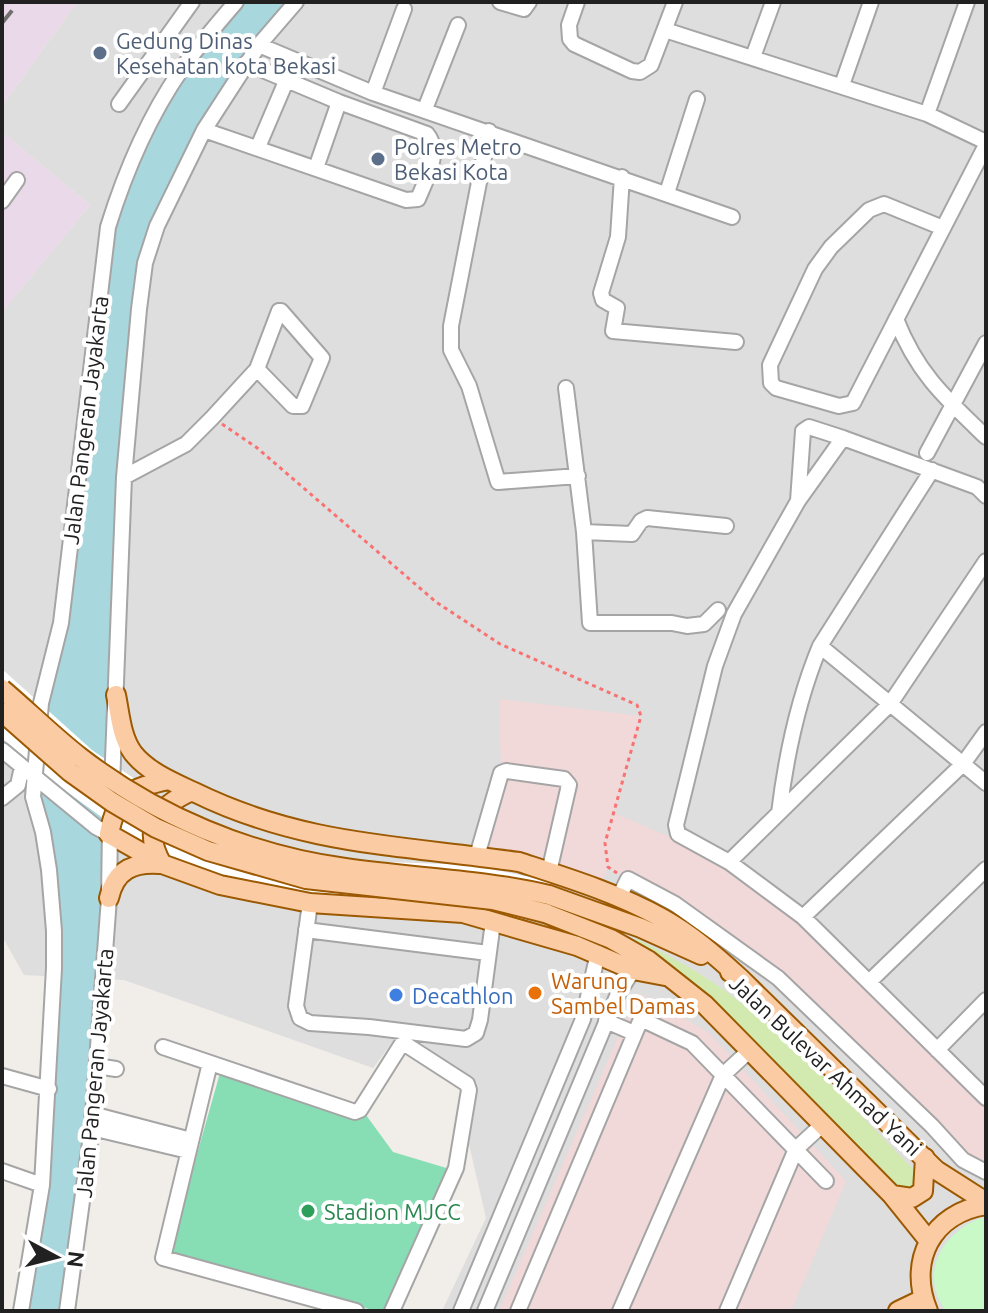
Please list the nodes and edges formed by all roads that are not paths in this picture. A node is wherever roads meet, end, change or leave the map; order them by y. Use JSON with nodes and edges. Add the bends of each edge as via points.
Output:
{"nodes":[{"id":1,"x":192,"y":2,"type":"edge"},
{"id":2,"x":236,"y":2,"type":"edge"},
{"id":3,"x":296,"y":2,"type":"edge"},
{"id":4,"x":500,"y":2,"type":"edge"},
{"id":5,"x":529,"y":2,"type":"edge"},
{"id":6,"x":577,"y":2,"type":"edge"},
{"id":7,"x":675,"y":2,"type":"edge"},
{"id":8,"x":773,"y":2,"type":"edge"},
{"id":9,"x":871,"y":2,"type":"edge"},
{"id":10,"x":967,"y":2,"type":"edge"},
{"id":11,"x":404,"y":9,"type":"dead end"},
{"id":12,"x":458,"y":25,"type":"dead end"},
{"id":13,"x":665,"y":30,"type":"junction"},
{"id":14,"x":259,"y":45,"type":"junction"},
{"id":15,"x":753,"y":57,"type":"junction"},
{"id":16,"x":246,"y":63,"type":"junction"},
{"id":17,"x":287,"y":79,"type":"junction"},
{"id":18,"x":842,"y":85,"type":"junction"},
{"id":19,"x":373,"y":93,"type":"junction"},
{"id":20,"x":697,"y":99,"type":"dead end"},
{"id":21,"x":339,"y":102,"type":"junction"},
{"id":22,"x":119,"y":104,"type":"dead end"},
{"id":23,"x":425,"y":109,"type":"junction"},
{"id":24,"x":927,"y":114,"type":"junction"},
{"id":25,"x":204,"y":130,"type":"junction"},
{"id":26,"x":489,"y":131,"type":"junction"},
{"id":27,"x":986,"y":143,"type":"edge"},
{"id":28,"x":258,"y":147,"type":"junction"},
{"id":29,"x":316,"y":168,"type":"junction"},
{"id":30,"x":622,"y":177,"type":"junction"},
{"id":31,"x":17,"y":180,"type":"dead end"},
{"id":32,"x":667,"y":193,"type":"junction"},
{"id":33,"x":2,"y":201,"type":"edge"},
{"id":34,"x":732,"y":217,"type":"dead end"},
{"id":35,"x":943,"y":228,"type":"junction"},
{"id":36,"x":896,"y":319,"type":"junction"},
{"id":37,"x":736,"y":342,"type":"dead end"},
{"id":38,"x":986,"y":343,"type":"edge"},
{"id":39,"x":257,"y":369,"type":"junction"},
{"id":40,"x":566,"y":388,"type":"dead end"},
{"id":41,"x":953,"y":406,"type":"junction"},
{"id":42,"x":986,"y":437,"type":"edge"},
{"id":43,"x":843,"y":438,"type":"junction"},
{"id":44,"x":927,"y":453,"type":"dead end"},
{"id":45,"x":932,"y":470,"type":"junction"},
{"id":46,"x":578,"y":476,"type":"junction"},
{"id":47,"x":124,"y":477,"type":"junction"},
{"id":48,"x":986,"y":496,"type":"edge"},
{"id":49,"x":798,"y":501,"type":"junction"},
{"id":50,"x":726,"y":526,"type":"dead end"},
{"id":51,"x":584,"y":532,"type":"junction"},
{"id":52,"x":986,"y":561,"type":"edge"},
{"id":53,"x":718,"y":610,"type":"dead end"},
{"id":54,"x":820,"y":646,"type":"junction"},
{"id":55,"x":2,"y":689,"type":"edge"},
{"id":56,"x":116,"y":695,"type":"junction"},
{"id":57,"x":890,"y":704,"type":"junction"},
{"id":58,"x":2,"y":712,"type":"edge"},
{"id":59,"x":986,"y":732,"type":"edge"},
{"id":60,"x":2,"y":750,"type":"edge"},
{"id":61,"x":963,"y":764,"type":"junction"},
{"id":62,"x":22,"y":767,"type":"junction"},
{"id":63,"x":35,"y":778,"type":"junction"},
{"id":64,"x":169,"y":780,"type":"junction"},
{"id":65,"x":986,"y":783,"type":"edge"},
{"id":66,"x":192,"y":791,"type":"junction"},
{"id":67,"x":2,"y":798,"type":"edge"},
{"id":68,"x":779,"y":813,"type":"junction"},
{"id":69,"x":103,"y":830,"type":"junction"},
{"id":70,"x":477,"y":856,"type":"junction"},
{"id":71,"x":729,"y":862,"type":"junction"},
{"id":72,"x":162,"y":864,"type":"junction"},
{"id":73,"x":986,"y":869,"type":"edge"},
{"id":74,"x":549,"y":872,"type":"junction"},
{"id":75,"x":619,"y":897,"type":"junction"},
{"id":76,"x":109,"y":898,"type":"junction"},
{"id":77,"x":310,"y":903,"type":"junction"},
{"id":78,"x":547,"y":904,"type":"junction"},
{"id":79,"x":803,"y":917,"type":"junction"},
{"id":80,"x":493,"y":922,"type":"junction"},
{"id":81,"x":306,"y":930,"type":"junction"},
{"id":82,"x":488,"y":953,"type":"junction"},
{"id":83,"x":598,"y":953,"type":"junction"},
{"id":84,"x":633,"y":970,"type":"junction"},
{"id":85,"x":665,"y":976,"type":"junction"},
{"id":86,"x":740,"y":978,"type":"junction"},
{"id":87,"x":870,"y":981,"type":"junction"},
{"id":88,"x":986,"y":1000,"type":"edge"},
{"id":89,"x":606,"y":1021,"type":"junction"},
{"id":90,"x":634,"y":1033,"type":"junction"},
{"id":91,"x":163,"y":1047,"type":"dead end"},
{"id":92,"x":750,"y":1050,"type":"junction"},
{"id":93,"x":937,"y":1050,"type":"junction"},
{"id":94,"x":210,"y":1063,"type":"junction"},
{"id":95,"x":96,"y":1066,"type":"junction"},
{"id":96,"x":116,"y":1069,"type":"dead end"},
{"id":97,"x":723,"y":1075,"type":"junction"},
{"id":98,"x":2,"y":1076,"type":"edge"},
{"id":99,"x":49,"y":1089,"type":"junction"},
{"id":100,"x":986,"y":1098,"type":"edge"},
{"id":101,"x":92,"y":1121,"type":"junction"},
{"id":102,"x":822,"y":1125,"type":"junction"},
{"id":103,"x":932,"y":1126,"type":"junction"},
{"id":104,"x":189,"y":1146,"type":"junction"},
{"id":105,"x":796,"y":1149,"type":"junction"},
{"id":106,"x":919,"y":1152,"type":"junction"},
{"id":107,"x":2,"y":1171,"type":"edge"},
{"id":108,"x":986,"y":1172,"type":"edge"},
{"id":109,"x":826,"y":1181,"type":"dead end"},
{"id":110,"x":42,"y":1185,"type":"junction"},
{"id":111,"x":892,"y":1195,"type":"junction"},
{"id":112,"x":986,"y":1203,"type":"edge"},
{"id":113,"x":504,"y":1207,"type":"junction"},
{"id":114,"x":525,"y":1216,"type":"junction"},
{"id":115,"x":929,"y":1241,"type":"junction"},
{"id":116,"x":925,"y":1305,"type":"edge"},
{"id":117,"x":69,"y":1310,"type":"edge"},
{"id":118,"x":729,"y":1310,"type":"edge"},
{"id":119,"x":22,"y":1311,"type":"edge"},
{"id":120,"x":356,"y":1311,"type":"edge"},
{"id":121,"x":392,"y":1311,"type":"edge"},
{"id":122,"x":461,"y":1311,"type":"edge"},
{"id":123,"x":485,"y":1311,"type":"edge"},
{"id":124,"x":518,"y":1311,"type":"edge"},
{"id":125,"x":620,"y":1311,"type":"edge"},
{"id":126,"x":898,"y":1311,"type":"edge"}],
"edges":[{"from":1,"to":22,"type":"street"},
{"from":2,"to":63,"type":"street","name":"Jalan Pangeran Jayakarta","via":[[165,95],[120,188],[108,227],[61,623],[41,703]]},
{"from":3,"to":14,"type":"street","name":"Jalan Pangeran Jayakarta"},
{"from":4,"to":5,"type":"street","via":[[519,9]]},
{"from":6,"to":13,"type":"street","via":[[570,39],[632,71],[651,65]]},
{"from":7,"to":13,"type":"street"},
{"from":8,"to":15,"type":"street"},
{"from":9,"to":18,"type":"street"},
{"from":10,"to":24,"type":"street"},
{"from":11,"to":19,"type":"street"},
{"from":12,"to":23,"type":"street"},
{"from":13,"to":15,"type":"street"},
{"from":14,"to":16,"type":"street","name":"Jalan Pangeran Jayakarta"},
{"from":14,"to":19,"type":"street"},
{"from":15,"to":18,"type":"street"},
{"from":16,"to":17,"type":"street"},
{"from":16,"to":25,"type":"street","name":"Jalan Pangeran Jayakarta"},
{"from":17,"to":21,"type":"street"},
{"from":17,"to":28,"type":"street"},
{"from":18,"to":24,"type":"street"},
{"from":19,"to":23,"type":"street"},
{"from":20,"to":32,"type":"street"},
{"from":21,"to":29,"type":"street"},
{"from":21,"to":29,"type":"street","via":[[427,134],[434,154],[418,199],[413,200]]},
{"from":23,"to":26,"type":"street"},
{"from":24,"to":27,"type":"street"},
{"from":25,"to":28,"type":"street"},
{"from":25,"to":47,"type":"street","name":"Jalan Pangeran Jayakarta","via":[[157,226],[145,263]]},
{"from":26,"to":30,"type":"street"},
{"from":26,"to":46,"type":"street","via":[[451,326],[451,350],[469,386],[498,482]]},
{"from":27,"to":35,"type":"street"},
{"from":28,"to":29,"type":"street"},
{"from":30,"to":32,"type":"street"},
{"from":30,"to":37,"type":"street","via":[[618,237],[601,293],[617,308],[613,331]]},
{"from":31,"to":33,"type":"street"},
{"from":32,"to":34,"type":"street"},
{"from":35,"to":36,"type":"street"},
{"from":35,"to":36,"type":"street","via":[[894,206],[869,210],[815,269],[770,365],[771,383],[847,406]]},
{"from":36,"to":41,"type":"street","via":[[915,362]]},
{"from":38,"to":41,"type":"street"},
{"from":39,"to":39,"type":"street","via":[[298,407],[322,358],[281,311]]},
{"from":39,"to":47,"type":"street","via":[[186,444]]},
{"from":40,"to":46,"type":"street"},
{"from":41,"to":42,"type":"street"},
{"from":41,"to":44,"type":"street"},
{"from":43,"to":45,"type":"street"},
{"from":43,"to":49,"type":"street"},
{"from":43,"to":49,"type":"street","via":[[809,427],[803,431]]},
{"from":45,"to":48,"type":"street","via":[[977,487]]},
{"from":45,"to":54,"type":"street"},
{"from":46,"to":51,"type":"street"},
{"from":47,"to":56,"type":"street","name":"Jalan Pangeran Jayakarta"},
{"from":49,"to":71,"type":"street","via":[[724,640],[676,825],[678,834]]},
{"from":50,"to":51,"type":"street","via":[[647,518],[632,534]]},
{"from":51,"to":53,"type":"street","via":[[590,623],[696,625]]},
{"from":52,"to":57,"type":"street"},
{"from":54,"to":57,"type":"street"},
{"from":54,"to":68,"type":"street","via":[[794,730]]},
{"from":55,"to":78,"type":"main road","name":"Jalan Bulevar Ahmad Yani","bridge":true,"via":[[117,783],[180,819],[233,840],[335,866],[507,885]]},
{"from":56,"to":64,"type":"main road","via":[[131,750]]},
{"from":56,"to":69,"type":"street","name":"Jalan Pangeran Jayakarta"},
{"from":57,"to":61,"type":"street"},
{"from":57,"to":68,"type":"street"},
{"from":58,"to":78,"type":"main road","name":"Jalan Bulevar Ahmad Yani","bridge":true,"via":[[112,802],[208,851],[306,879]]},
{"from":59,"to":61,"type":"street"},
{"from":60,"to":62,"type":"street"},
{"from":61,"to":65,"type":"street"},
{"from":61,"to":79,"type":"street"},
{"from":62,"to":63,"type":"street"},
{"from":62,"to":67,"type":"street","via":[[18,785]]},
{"from":63,"to":69,"type":"street"},
{"from":63,"to":99,"type":"street","name":"Jalan Pangeran Jayakarta","via":[[33,797],[47,857],[54,931]]},
{"from":64,"to":66,"type":"main road"},
{"from":64,"to":69,"type":"main road","via":[[137,787]]},
{"from":66,"to":70,"type":"main road","via":[[237,812],[321,837]]},
{"from":66,"to":72,"type":"main road","via":[[171,801],[156,822],[155,851]]},
{"from":68,"to":71,"type":"street"},
{"from":69,"to":72,"type":"main road"},
{"from":69,"to":76,"type":"street","name":"Jalan Pangeran Jayakarta"},
{"from":70,"to":74,"type":"main road"},
{"from":70,"to":74,"type":"street","via":[[501,773],[564,779],[569,785]]},
{"from":71,"to":79,"type":"street"},
{"from":72,"to":76,"type":"main road","via":[[140,862],[130,867],[112,884]]},
{"from":72,"to":77,"type":"main road","via":[[220,885]]},
{"from":73,"to":87,"type":"street"},
{"from":74,"to":75,"type":"main road"},
{"from":75,"to":86,"type":"main road","via":[[664,919]]},
{"from":75,"to":103,"type":"street","via":[[628,879],[675,904],[778,978]]},
{"from":76,"to":95,"type":"street","name":"Jalan Pangeran Jayakarta"},
{"from":77,"to":80,"type":"main road","via":[[450,912]]},
{"from":77,"to":81,"type":"street"},
{"from":78,"to":85,"type":"main road","name":"Jalan Bulevar Ahmad Yani","via":[[648,960]]},
{"from":78,"to":86,"type":"main road","name":"Jalan Bulevar Ahmad Yani","via":[[678,944]]},
{"from":79,"to":87,"type":"street"},
{"from":80,"to":82,"type":"street"},
{"from":80,"to":83,"type":"main road"},
{"from":81,"to":82,"type":"street"},
{"from":81,"to":82,"type":"street","via":[[296,1006],[300,1018],[310,1023],[466,1039],[476,1033],[480,1020]]},
{"from":83,"to":84,"type":"main road"},
{"from":83,"to":113,"type":"street","via":[[583,1019]]},
{"from":84,"to":85,"type":"main road"},
{"from":84,"to":89,"type":"street"},
{"from":85,"to":92,"type":"main road","name":"Jalan Bulevar Ahmad Yani","via":[[705,1005]]},
{"from":86,"to":106,"type":"main road","name":"Jalan Bulevar Ahmad Yani"},
{"from":87,"to":93,"type":"street"},
{"from":88,"to":93,"type":"street"},
{"from":89,"to":90,"type":"street"},
{"from":89,"to":114,"type":"street"},
{"from":90,"to":97,"type":"street","via":[[641,1019],[692,1043]]},
{"from":90,"to":124,"type":"street"},
{"from":91,"to":94,"type":"street"},
{"from":92,"to":97,"type":"street"},
{"from":92,"to":102,"type":"main road","name":"Jalan Bulevar Ahmad Yani"},
{"from":93,"to":100,"type":"street"},
{"from":94,"to":104,"type":"street"},
{"from":94,"to":121,"type":"street","via":[[355,1112],[405,1044],[467,1084],[456,1168]]},
{"from":95,"to":96,"type":"street"},
{"from":95,"to":101,"type":"street","name":"Jalan Pangeran Jayakarta"},
{"from":97,"to":105,"type":"street"},
{"from":97,"to":125,"type":"street"},
{"from":98,"to":99,"type":"street"},
{"from":99,"to":110,"type":"street","name":"Jalan Pangeran Jayakarta"},
{"from":101,"to":104,"type":"street"},
{"from":101,"to":117,"type":"street","name":"Jalan Pangeran Jayakarta"},
{"from":102,"to":105,"type":"street"},
{"from":102,"to":111,"type":"main road","name":"Jalan Bulevar Ahmad Yani"},
{"from":103,"to":106,"type":"street"},
{"from":103,"to":108,"type":"street","via":[[963,1160]]},
{"from":104,"to":120,"type":"street","via":[[163,1258]]},
{"from":105,"to":109,"type":"street"},
{"from":105,"to":118,"type":"street"},
{"from":106,"to":111,"type":"main road","via":[[923,1191],[912,1198]]},
{"from":106,"to":112,"type":"main road","name":"Jalan Bulevar Ahmad Yani","via":[[936,1170]]},
{"from":107,"to":110,"type":"street"},
{"from":110,"to":119,"type":"street","name":"Jalan Pangeran Jayakarta"},
{"from":111,"to":115,"type":"main road","name":"Jalan Bulevar Ahmad Yani"},
{"from":112,"to":115,"type":"main road","via":[[955,1215]]},
{"from":113,"to":114,"type":"street"},
{"from":113,"to":122,"type":"street"},
{"from":114,"to":123,"type":"street"},
{"from":115,"to":116,"type":"main road","via":[[919,1280]]},
{"from":116,"to":126,"type":"main road"}]}
